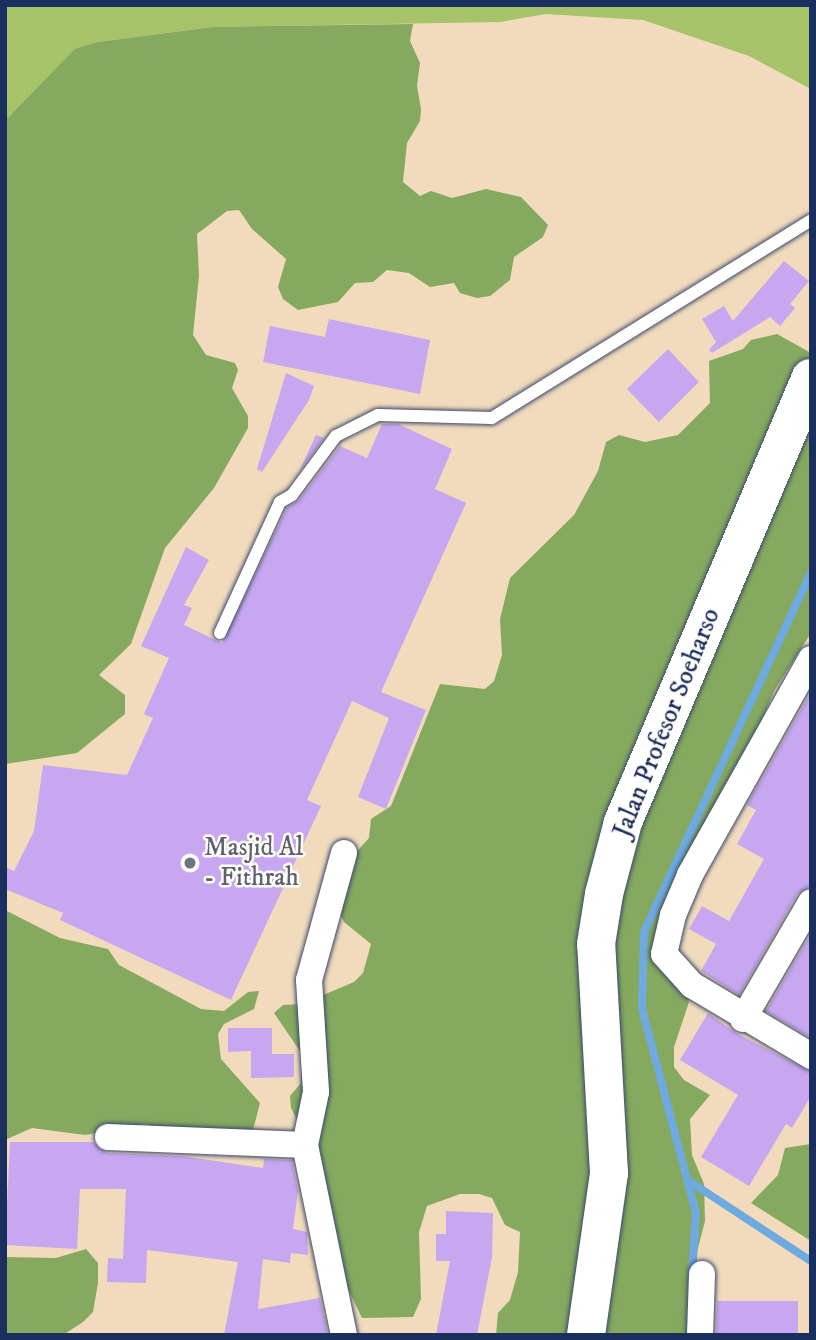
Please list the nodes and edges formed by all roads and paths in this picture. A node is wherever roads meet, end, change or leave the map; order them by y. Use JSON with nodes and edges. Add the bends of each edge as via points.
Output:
{"nodes":[{"id":1,"x":811,"y":220,"type":"edge"},
{"id":2,"x":811,"y":378,"type":"edge"},
{"id":3,"x":220,"y":633,"type":"dead end"},
{"id":4,"x":811,"y":659,"type":"edge"},
{"id":5,"x":800,"y":707,"type":"edge"},
{"id":6,"x":344,"y":853,"type":"dead end"},
{"id":7,"x":811,"y":902,"type":"edge"},
{"id":8,"x":743,"y":1019,"type":"junction"},
{"id":9,"x":811,"y":1056,"type":"edge"},
{"id":10,"x":108,"y":1137,"type":"dead end"},
{"id":11,"x":305,"y":1145,"type":"junction"},
{"id":12,"x":702,"y":1274,"type":"dead end"},
{"id":13,"x":344,"y":1335,"type":"edge"},
{"id":14,"x":586,"y":1335,"type":"edge"},
{"id":15,"x":700,"y":1335,"type":"edge"}],
"edges":[{"from":1,"to":3,"type":"lane","via":[[492,418],[378,415],[337,436],[292,495],[280,502]]},
{"from":2,"to":14,"type":"main road","name":"Jalan Profesor Soeharso","via":[[623,822],[604,894],[596,944],[609,1173]]},
{"from":4,"to":5,"type":"street"},
{"from":5,"to":8,"type":"street","via":[[690,875],[673,915],[664,954],[692,985]]},
{"from":6,"to":11,"type":"street","via":[[309,980],[316,1092]]},
{"from":7,"to":8,"type":"street"},
{"from":8,"to":9,"type":"street"},
{"from":10,"to":11,"type":"street"},
{"from":11,"to":13,"type":"street"},
{"from":12,"to":15,"type":"street"}]}
